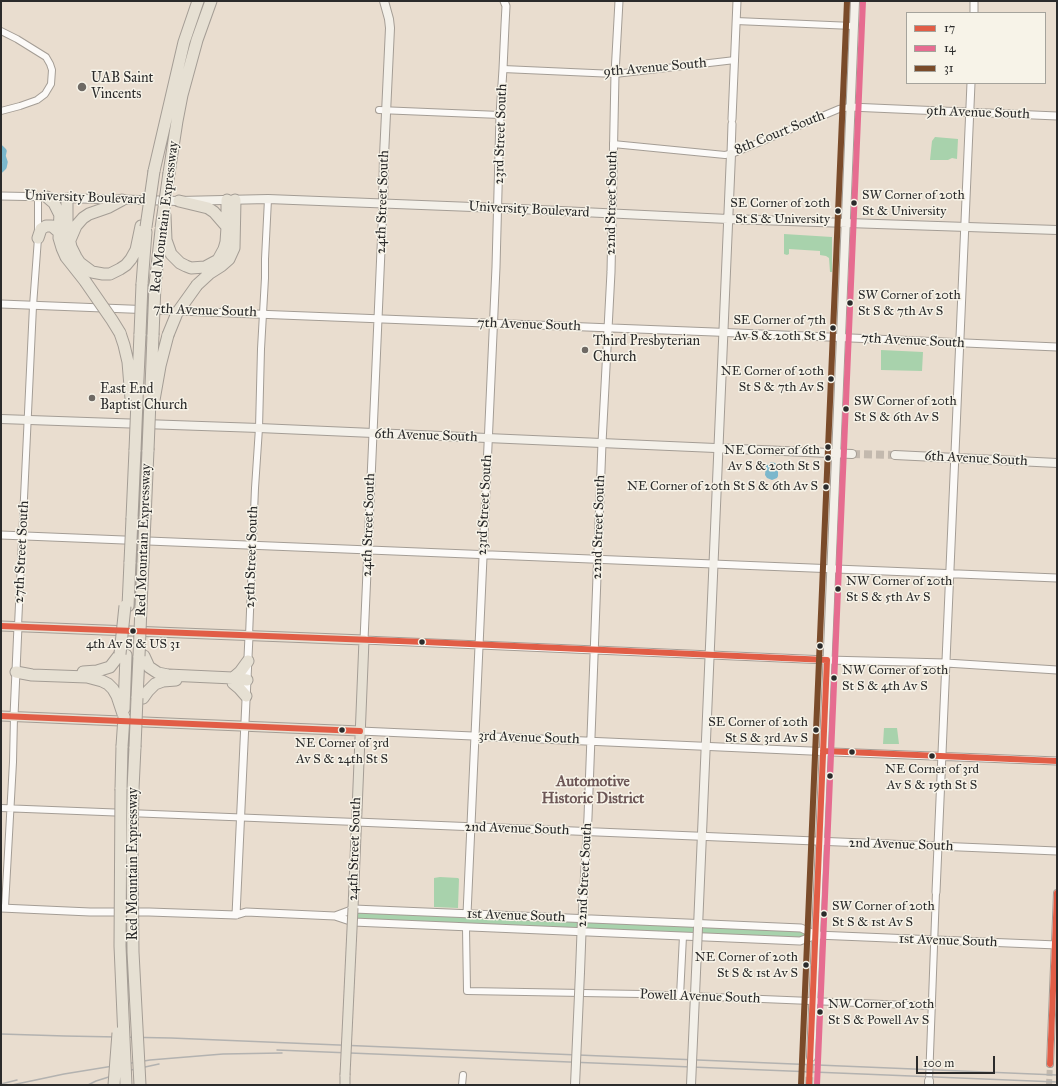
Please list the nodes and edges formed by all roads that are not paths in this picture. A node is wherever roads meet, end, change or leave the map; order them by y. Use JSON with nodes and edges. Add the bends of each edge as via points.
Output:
{"nodes":[{"id":1,"x":198,"y":1,"type":"edge"},
{"id":2,"x":211,"y":1,"type":"edge"},
{"id":3,"x":504,"y":1,"type":"edge"},
{"id":4,"x":736,"y":1,"type":"edge"},
{"id":5,"x":855,"y":1,"type":"edge"},
{"id":6,"x":974,"y":1,"type":"edge"},
{"id":7,"x":385,"y":2,"type":"edge"},
{"id":8,"x":620,"y":2,"type":"edge"},
{"id":9,"x":974,"y":12,"type":"edge"},
{"id":10,"x":736,"y":21,"type":"junction"},
{"id":11,"x":853,"y":26,"type":"junction"},
{"id":12,"x":1,"y":31,"type":"edge"},
{"id":13,"x":735,"y":60,"type":"junction"},
{"id":14,"x":504,"y":70,"type":"junction"},
{"id":15,"x":616,"y":74,"type":"junction"},
{"id":16,"x":971,"y":84,"type":"edge"},
{"id":17,"x":850,"y":107,"type":"junction"},
{"id":18,"x":383,"y":110,"type":"junction"},
{"id":19,"x":1,"y":111,"type":"edge"},
{"id":20,"x":970,"y":112,"type":"junction"},
{"id":21,"x":500,"y":115,"type":"junction"},
{"id":22,"x":1057,"y":116,"type":"edge"},
{"id":23,"x":613,"y":144,"type":"junction"},
{"id":24,"x":731,"y":154,"type":"junction"},
{"id":25,"x":1,"y":196,"type":"edge"},
{"id":26,"x":42,"y":197,"type":"junction"},
{"id":27,"x":64,"y":198,"type":"junction"},
{"id":28,"x":268,"y":199,"type":"junction"},
{"id":29,"x":122,"y":200,"type":"junction"},
{"id":30,"x":231,"y":200,"type":"junction"},
{"id":31,"x":179,"y":201,"type":"junction"},
{"id":32,"x":383,"y":204,"type":"junction"},
{"id":33,"x":498,"y":208,"type":"junction"},
{"id":34,"x":612,"y":214,"type":"junction"},
{"id":35,"x":60,"y":215,"type":"junction"},
{"id":36,"x":728,"y":219,"type":"junction"},
{"id":37,"x":845,"y":223,"type":"junction"},
{"id":38,"x":143,"y":227,"type":"junction"},
{"id":39,"x":227,"y":227,"type":"junction"},
{"id":40,"x":965,"y":227,"type":"junction"},
{"id":41,"x":164,"y":228,"type":"junction"},
{"id":42,"x":1057,"y":230,"type":"edge"},
{"id":43,"x":60,"y":233,"type":"junction"},
{"id":44,"x":38,"y":238,"type":"junction"},
{"id":45,"x":70,"y":240,"type":"junction"},
{"id":46,"x":1,"y":304,"type":"edge"},
{"id":47,"x":33,"y":306,"type":"junction"},
{"id":48,"x":264,"y":314,"type":"junction"},
{"id":49,"x":378,"y":319,"type":"junction"},
{"id":50,"x":493,"y":323,"type":"junction"},
{"id":51,"x":608,"y":328,"type":"junction"},
{"id":52,"x":724,"y":332,"type":"junction"},
{"id":53,"x":840,"y":337,"type":"junction"},
{"id":54,"x":960,"y":343,"type":"junction"},
{"id":55,"x":1057,"y":347,"type":"edge"},
{"id":56,"x":134,"y":399,"type":"junction"},
{"id":57,"x":152,"y":400,"type":"junction"},
{"id":58,"x":1,"y":420,"type":"edge"},
{"id":59,"x":27,"y":420,"type":"junction"},
{"id":60,"x":259,"y":428,"type":"junction"},
{"id":61,"x":373,"y":434,"type":"junction"},
{"id":62,"x":488,"y":439,"type":"junction"},
{"id":63,"x":602,"y":443,"type":"junction"},
{"id":64,"x":718,"y":448,"type":"junction"},
{"id":65,"x":835,"y":453,"type":"junction"},
{"id":66,"x":852,"y":454,"type":"tunnel mouth"},
{"id":67,"x":896,"y":455,"type":"tunnel mouth"},
{"id":68,"x":955,"y":458,"type":"junction"},
{"id":69,"x":1057,"y":463,"type":"edge"},
{"id":70,"x":1,"y":535,"type":"edge"},
{"id":71,"x":22,"y":536,"type":"junction"},
{"id":72,"x":253,"y":545,"type":"junction"},
{"id":73,"x":368,"y":550,"type":"junction"},
{"id":74,"x":482,"y":555,"type":"junction"},
{"id":75,"x":598,"y":559,"type":"junction"},
{"id":76,"x":713,"y":564,"type":"junction"},
{"id":77,"x":831,"y":569,"type":"junction"},
{"id":78,"x":950,"y":574,"type":"junction"},
{"id":79,"x":1057,"y":578,"type":"edge"},
{"id":80,"x":1,"y":626,"type":"edge"},
{"id":81,"x":18,"y":626,"type":"junction"},
{"id":82,"x":249,"y":636,"type":"junction"},
{"id":83,"x":364,"y":640,"type":"junction"},
{"id":84,"x":480,"y":644,"type":"junction"},
{"id":85,"x":594,"y":649,"type":"junction"},
{"id":86,"x":709,"y":654,"type":"junction"},
{"id":87,"x":123,"y":655,"type":"junction"},
{"id":88,"x":142,"y":656,"type":"junction"},
{"id":89,"x":827,"y":660,"type":"junction"},
{"id":90,"x":248,"y":661,"type":"junction"},
{"id":91,"x":946,"y":663,"type":"junction"},
{"id":92,"x":1057,"y":670,"type":"edge"},
{"id":93,"x":16,"y":672,"type":"junction"},
{"id":94,"x":233,"y":681,"type":"junction"},
{"id":95,"x":247,"y":682,"type":"junction"},
{"id":96,"x":246,"y":696,"type":"junction"},
{"id":97,"x":121,"y":697,"type":"junction"},
{"id":98,"x":140,"y":698,"type":"junction"},
{"id":99,"x":1,"y":716,"type":"edge"},
{"id":100,"x":14,"y":716,"type":"junction"},
{"id":101,"x":244,"y":726,"type":"junction"},
{"id":102,"x":360,"y":731,"type":"junction"},
{"id":103,"x":476,"y":736,"type":"junction"},
{"id":104,"x":590,"y":741,"type":"junction"},
{"id":105,"x":706,"y":746,"type":"junction"},
{"id":106,"x":823,"y":751,"type":"junction"},
{"id":107,"x":942,"y":756,"type":"junction"},
{"id":108,"x":1057,"y":761,"type":"edge"},
{"id":109,"x":1,"y":808,"type":"edge"},
{"id":110,"x":10,"y":808,"type":"junction"},
{"id":111,"x":241,"y":817,"type":"junction"},
{"id":112,"x":356,"y":822,"type":"junction"},
{"id":113,"x":472,"y":827,"type":"junction"},
{"id":114,"x":587,"y":832,"type":"junction"},
{"id":115,"x":702,"y":836,"type":"junction"},
{"id":116,"x":820,"y":841,"type":"junction"},
{"id":117,"x":938,"y":846,"type":"junction"},
{"id":118,"x":1057,"y":851,"type":"edge"},
{"id":119,"x":936,"y":892,"type":"joint"},
{"id":120,"x":1057,"y":893,"type":"edge"},
{"id":121,"x":3,"y":908,"type":"edge"},
{"id":122,"x":467,"y":914,"type":"junction"},
{"id":123,"x":236,"y":915,"type":"junction"},
{"id":124,"x":335,"y":916,"type":"junction"},
{"id":125,"x":582,"y":919,"type":"junction"},
{"id":126,"x":601,"y":920,"type":"junction"},
{"id":127,"x":698,"y":925,"type":"junction"},
{"id":128,"x":466,"y":928,"type":"junction"},
{"id":129,"x":582,"y":932,"type":"junction"},
{"id":130,"x":599,"y":932,"type":"junction"},
{"id":131,"x":816,"y":935,"type":"junction"},
{"id":132,"x":683,"y":936,"type":"junction"},
{"id":133,"x":934,"y":940,"type":"junction"},
{"id":134,"x":1056,"y":945,"type":"edge"},
{"id":135,"x":122,"y":989,"type":"junction"},
{"id":136,"x":680,"y":996,"type":"junction"},
{"id":137,"x":812,"y":1001,"type":"junction"},
{"id":138,"x":932,"y":1006,"type":"junction"},
{"id":139,"x":810,"y":1057,"type":"tunnel mouth"},
{"id":140,"x":1050,"y":1064,"type":"tunnel mouth"},
{"id":141,"x":463,"y":1075,"type":"dead end"},
{"id":142,"x":929,"y":1083,"type":"edge"},
{"id":143,"x":114,"y":1085,"type":"edge"},
{"id":144,"x":126,"y":1085,"type":"edge"},
{"id":145,"x":140,"y":1085,"type":"edge"},
{"id":146,"x":345,"y":1085,"type":"edge"},
{"id":147,"x":462,"y":1085,"type":"edge"},
{"id":148,"x":576,"y":1085,"type":"edge"},
{"id":149,"x":691,"y":1085,"type":"edge"}],
"edges":[{"from":1,"to":38,"type":"highway","name":"Red Mountain Expressway","via":[[184,42],[160,148],[155,153]]},
{"from":2,"to":41,"type":"highway","name":"Red Mountain Expressway","bridge":true,"via":[[182,95],[164,209]]},
{"from":3,"to":14,"type":"street","name":"23rd Street South"},
{"from":4,"to":10,"type":"street"},
{"from":5,"to":11,"type":"main road"},
{"from":6,"to":9,"type":"street"},
{"from":7,"to":18,"type":"main road","name":"24th Street South","via":[[390,28]]},
{"from":8,"to":15,"type":"street","name":"22nd Street South"},
{"from":10,"to":11,"type":"street"},
{"from":10,"to":13,"type":"street"},
{"from":11,"to":17,"type":"main road"},
{"from":12,"to":19,"type":"street","via":[[46,57],[52,70],[51,84],[45,94],[37,100]]},
{"from":13,"to":15,"type":"street","name":"9th Avenue South"},
{"from":13,"to":24,"type":"street"},
{"from":14,"to":15,"type":"street","name":"9th Avenue South"},
{"from":14,"to":21,"type":"street","name":"23rd Street South"},
{"from":15,"to":23,"type":"street","name":"22nd Street South"},
{"from":16,"to":20,"type":"street"},
{"from":17,"to":20,"type":"street","name":"9th Avenue South"},
{"from":17,"to":24,"type":"street","name":"8th Court South","via":[[839,109]]},
{"from":17,"to":37,"type":"main road"},
{"from":18,"to":21,"type":"street"},
{"from":18,"to":32,"type":"main road","name":"24th Street South"},
{"from":20,"to":22,"type":"street","name":"9th Avenue South"},
{"from":20,"to":40,"type":"street"},
{"from":21,"to":33,"type":"street","name":"23rd Street South"},
{"from":23,"to":24,"type":"street","name":"8th Court South"},
{"from":23,"to":34,"type":"street","name":"22nd Street South"},
{"from":24,"to":36,"type":"main road"},
{"from":25,"to":26,"type":"street","name":"University Boulevard"},
{"from":26,"to":27,"type":"street","name":"University Boulevard"},
{"from":26,"to":35,"type":"highway","via":[[54,203]]},
{"from":26,"to":44,"type":"street","name":"27th Street South"},
{"from":27,"to":29,"type":"main road","name":"University Boulevard"},
{"from":27,"to":35,"type":"highway"},
{"from":27,"to":45,"type":"highway"},
{"from":28,"to":30,"type":"main road","name":"University Boulevard"},
{"from":28,"to":32,"type":"main road","name":"University Boulevard"},
{"from":28,"to":48,"type":"street","name":"25th Street South"},
{"from":29,"to":31,"type":"main road","name":"University Boulevard"},
{"from":29,"to":45,"type":"highway","via":[[83,218]]},
{"from":30,"to":31,"type":"main road","name":"University Boulevard"},
{"from":30,"to":39,"type":"highway"},
{"from":30,"to":57,"type":"highway","bridge":true,"via":[[234,248],[229,259],[196,286],[176,313]]},
{"from":31,"to":39,"type":"highway","via":[[208,208]]},
{"from":32,"to":33,"type":"main road","name":"University Boulevard"},
{"from":32,"to":49,"type":"street","name":"24th Street South"},
{"from":33,"to":34,"type":"main road","name":"University Boulevard"},
{"from":33,"to":50,"type":"street","name":"23rd Street South"},
{"from":34,"to":36,"type":"main road","name":"University Boulevard"},
{"from":34,"to":51,"type":"street","name":"22nd Street South"},
{"from":35,"to":43,"type":"highway"},
{"from":36,"to":37,"type":"main road","name":"University Boulevard"},
{"from":36,"to":52,"type":"main road"},
{"from":37,"to":40,"type":"main road","name":"University Boulevard"},
{"from":37,"to":53,"type":"main road"},
{"from":38,"to":45,"type":"highway","via":[[131,259],[110,274],[98,274],[83,266],[76,257]]},
{"from":38,"to":56,"type":"highway","name":"Red Mountain Expressway","bridge":true,"via":[[140,334]]},
{"from":39,"to":41,"type":"highway","via":[[226,242],[218,260],[198,268],[191,268],[175,259],[169,249]]},
{"from":40,"to":42,"type":"main road","name":"University Boulevard"},
{"from":40,"to":54,"type":"street"},
{"from":41,"to":57,"type":"highway","name":"Red Mountain Expressway","bridge":true,"via":[[155,285]]},
{"from":43,"to":44,"type":"highway","via":[[52,226],[46,226],[41,229]]},
{"from":43,"to":56,"type":"highway","bridge":true,"via":[[64,252],[120,333]]},
{"from":44,"to":47,"type":"street","name":"27th Street South"},
{"from":46,"to":47,"type":"street","name":"7th Avenue South"},
{"from":47,"to":48,"type":"street","name":"7th Avenue South"},
{"from":47,"to":59,"type":"street","name":"27th Street South"},
{"from":48,"to":49,"type":"street","name":"7th Avenue South"},
{"from":48,"to":60,"type":"street","name":"25th Street South"},
{"from":49,"to":50,"type":"street","name":"7th Avenue South"},
{"from":49,"to":61,"type":"street","name":"24th Street South"},
{"from":50,"to":51,"type":"street","name":"7th Avenue South"},
{"from":50,"to":62,"type":"street","name":"23rd Street South"},
{"from":51,"to":52,"type":"street","name":"7th Avenue South"},
{"from":51,"to":63,"type":"street","name":"22nd Street South"},
{"from":52,"to":53,"type":"street","name":"7th Avenue South"},
{"from":52,"to":64,"type":"main road"},
{"from":53,"to":54,"type":"street","name":"7th Avenue South"},
{"from":53,"to":65,"type":"main road"},
{"from":54,"to":55,"type":"street","name":"7th Avenue South"},
{"from":54,"to":68,"type":"street"},
{"from":56,"to":87,"type":"highway","name":"Red Mountain Expressway","bridge":true,"via":[[136,433],[130,579]]},
{"from":57,"to":88,"type":"highway","name":"Red Mountain Expressway","bridge":true,"via":[[151,466],[147,474],[140,631]]},
{"from":58,"to":59,"type":"main road","name":"6th Avenue South"},
{"from":59,"to":60,"type":"main road","name":"6th Avenue South"},
{"from":59,"to":71,"type":"street","name":"27th Street South"},
{"from":60,"to":61,"type":"main road","name":"6th Avenue South"},
{"from":60,"to":72,"type":"street","name":"25th Street South"},
{"from":61,"to":62,"type":"main road","name":"6th Avenue South"},
{"from":61,"to":73,"type":"street","name":"24th Street South"},
{"from":62,"to":63,"type":"main road","name":"6th Avenue South"},
{"from":62,"to":74,"type":"street","name":"23rd Street South"},
{"from":63,"to":64,"type":"main road","name":"6th Avenue South"},
{"from":63,"to":75,"type":"street","name":"22nd Street South"},
{"from":64,"to":65,"type":"main road","name":"6th Avenue South"},
{"from":64,"to":76,"type":"main road"},
{"from":65,"to":66,"type":"main road","name":"6th Avenue South"},
{"from":65,"to":77,"type":"main road"},
{"from":67,"to":68,"type":"main road","name":"6th Avenue South"},
{"from":68,"to":69,"type":"main road","name":"6th Avenue South"},
{"from":68,"to":78,"type":"street"},
{"from":70,"to":71,"type":"street"},
{"from":71,"to":72,"type":"street"},
{"from":71,"to":81,"type":"street","name":"27th Street South"},
{"from":72,"to":73,"type":"street"},
{"from":72,"to":82,"type":"street","name":"25th Street South"},
{"from":73,"to":74,"type":"street"},
{"from":73,"to":83,"type":"street","name":"24th Street South"},
{"from":74,"to":75,"type":"street"},
{"from":74,"to":84,"type":"street","name":"23rd Street South"},
{"from":75,"to":76,"type":"street"},
{"from":75,"to":85,"type":"street","name":"22nd Street South"},
{"from":76,"to":77,"type":"street"},
{"from":76,"to":86,"type":"main road"},
{"from":77,"to":78,"type":"street"},
{"from":77,"to":89,"type":"main road"},
{"from":78,"to":79,"type":"street"},
{"from":78,"to":91,"type":"street"},
{"from":80,"to":81,"type":"main road"},
{"from":81,"to":82,"type":"main road"},
{"from":81,"to":93,"type":"street","name":"27th Street South"},
{"from":82,"to":83,"type":"main road"},
{"from":82,"to":90,"type":"street","name":"25th Street South"},
{"from":83,"to":84,"type":"street"},
{"from":83,"to":102,"type":"main road","name":"24th Street South"},
{"from":84,"to":85,"type":"street"},
{"from":84,"to":103,"type":"street","name":"23rd Street South"},
{"from":85,"to":86,"type":"street"},
{"from":85,"to":104,"type":"street","name":"22nd Street South"},
{"from":86,"to":89,"type":"street"},
{"from":86,"to":105,"type":"main road"},
{"from":87,"to":93,"type":"highway","via":[[110,667],[97,671]]},
{"from":87,"to":97,"type":"highway"},
{"from":88,"to":94,"type":"highway","via":[[149,667],[158,673]]},
{"from":88,"to":98,"type":"highway","name":"Red Mountain Expressway"},
{"from":89,"to":91,"type":"street"},
{"from":89,"to":106,"type":"main road"},
{"from":90,"to":94,"type":"highway"},
{"from":90,"to":95,"type":"street","name":"25th Street South"},
{"from":91,"to":92,"type":"street"},
{"from":91,"to":107,"type":"street"},
{"from":93,"to":97,"type":"highway","via":[[94,678],[108,684]]},
{"from":93,"to":100,"type":"street","name":"27th Street South"},
{"from":94,"to":95,"type":"highway"},
{"from":94,"to":96,"type":"highway"},
{"from":94,"to":98,"type":"highway","via":[[163,681],[155,684]]},
{"from":95,"to":96,"type":"street","name":"25th Street South"},
{"from":96,"to":101,"type":"street","name":"25th Street South"},
{"from":97,"to":135,"type":"highway","name":"Red Mountain Expressway","bridge":true,"via":[[124,717],[121,789]]},
{"from":98,"to":145,"type":"highway","name":"Red Mountain Expressway","bridge":true,"via":[[132,861],[133,952]]},
{"from":99,"to":100,"type":"main road","name":"3rd Avenue South"},
{"from":100,"to":101,"type":"main road","name":"3rd Avenue South"},
{"from":100,"to":110,"type":"street","name":"27th Street South"},
{"from":101,"to":102,"type":"main road","name":"3rd Avenue South"},
{"from":101,"to":111,"type":"street","name":"25th Street South"},
{"from":102,"to":103,"type":"street","name":"3rd Avenue South"},
{"from":102,"to":112,"type":"main road","name":"24th Street South"},
{"from":103,"to":104,"type":"street","name":"3rd Avenue South"},
{"from":103,"to":113,"type":"street","name":"23rd Street South"},
{"from":104,"to":105,"type":"street","name":"3rd Avenue South"},
{"from":104,"to":114,"type":"street","name":"22nd Street South"},
{"from":105,"to":106,"type":"street","name":"3rd Avenue South"},
{"from":105,"to":115,"type":"main road"},
{"from":106,"to":107,"type":"street","name":"3rd Avenue South"},
{"from":106,"to":116,"type":"main road"},
{"from":107,"to":108,"type":"street","name":"3rd Avenue South"},
{"from":107,"to":117,"type":"street"},
{"from":109,"to":110,"type":"street","name":"2nd Avenue South"},
{"from":110,"to":111,"type":"street","name":"2nd Avenue South"},
{"from":110,"to":121,"type":"street","name":"27th Street South"},
{"from":111,"to":112,"type":"street","name":"2nd Avenue South"},
{"from":111,"to":123,"type":"street","name":"25th Street South"},
{"from":112,"to":113,"type":"street","name":"2nd Avenue South"},
{"from":112,"to":146,"type":"main road","name":"24th Street South","bridge":true},
{"from":113,"to":114,"type":"street","name":"2nd Avenue South"},
{"from":113,"to":122,"type":"street","name":"23rd Street South"},
{"from":114,"to":115,"type":"street","name":"2nd Avenue South"},
{"from":114,"to":125,"type":"street","name":"22nd Street South"},
{"from":115,"to":116,"type":"street","name":"2nd Avenue South"},
{"from":115,"to":127,"type":"main road"},
{"from":116,"to":117,"type":"street","name":"2nd Avenue South"},
{"from":116,"to":131,"type":"main road"},
{"from":117,"to":118,"type":"street","name":"2nd Avenue South"},
{"from":117,"to":119,"type":"street"},
{"from":119,"to":133,"type":"street"},
{"from":120,"to":134,"type":"street"},
{"from":121,"to":123,"type":"street","name":"1st Avenue South"},
{"from":122,"to":124,"type":"street","name":"1st Avenue South","via":[[354,909]]},
{"from":122,"to":125,"type":"street","name":"1st Avenue South"},
{"from":123,"to":124,"type":"street","name":"1st Avenue South","via":[[246,912]]},
{"from":124,"to":128,"type":"street","name":"1st Avenue South","via":[[353,922]]},
{"from":125,"to":126,"type":"street","name":"1st Avenue South"},
{"from":125,"to":129,"type":"main road","name":"22nd Street South"},
{"from":126,"to":127,"type":"street","name":"1st Avenue South"},
{"from":126,"to":130,"type":"street","via":[[595,926]]},
{"from":127,"to":131,"type":"street","name":"1st Avenue South","via":[[801,928]]},
{"from":127,"to":149,"type":"main road","bridge":true},
{"from":128,"to":129,"type":"street","name":"1st Avenue South"},
{"from":128,"to":136,"type":"street","name":"Powell Avenue South","via":[[467,991]]},
{"from":129,"to":130,"type":"street","name":"1st Avenue South"},
{"from":129,"to":148,"type":"main road","name":"22nd Street South","bridge":true},
{"from":130,"to":132,"type":"street","name":"1st Avenue South"},
{"from":131,"to":132,"type":"street","name":"1st Avenue South","via":[[800,941]]},
{"from":131,"to":133,"type":"street","name":"1st Avenue South"},
{"from":131,"to":137,"type":"main road"},
{"from":132,"to":136,"type":"street"},
{"from":133,"to":134,"type":"street","name":"1st Avenue South"},
{"from":133,"to":138,"type":"street"},
{"from":134,"to":140,"type":"street"},
{"from":135,"to":143,"type":"highway","bridge":true},
{"from":135,"to":144,"type":"highway","name":"Red Mountain Expressway","bridge":true},
{"from":136,"to":137,"type":"street","name":"Powell Avenue South"},
{"from":137,"to":138,"type":"street","name":"Powell Avenue South"},
{"from":137,"to":139,"type":"main road"},
{"from":138,"to":142,"type":"street"},
{"from":141,"to":147,"type":"street"}]}
